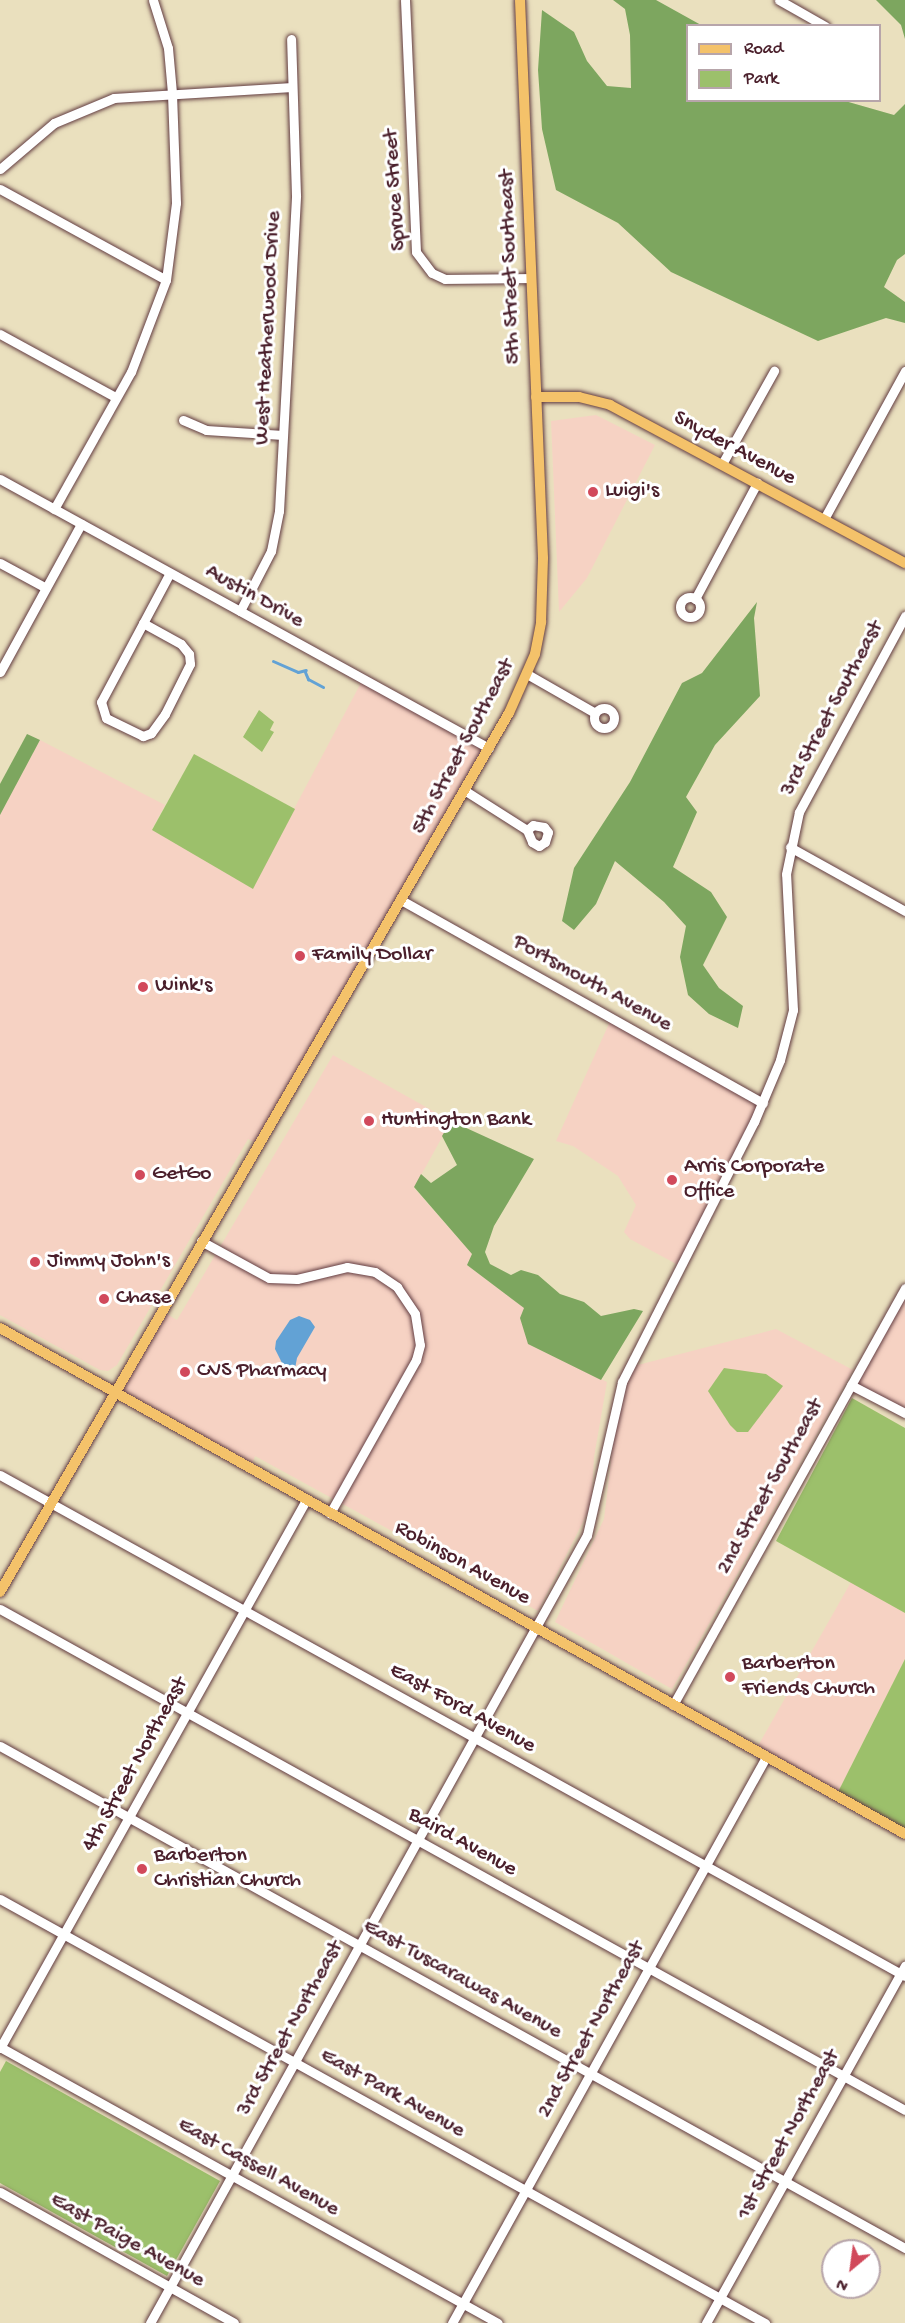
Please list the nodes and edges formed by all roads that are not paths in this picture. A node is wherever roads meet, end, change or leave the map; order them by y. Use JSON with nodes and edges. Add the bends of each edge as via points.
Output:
{"nodes":[{"id":1,"x":153,"y":0,"type":"edge"},
{"id":2,"x":405,"y":0,"type":"edge"},
{"id":3,"x":520,"y":0,"type":"edge"},
{"id":4,"x":779,"y":0,"type":"edge"},
{"id":5,"x":821,"y":24,"type":"edge"},
{"id":6,"x":291,"y":39,"type":"dead end"},
{"id":7,"x":292,"y":87,"type":"junction"},
{"id":8,"x":172,"y":93,"type":"junction"},
{"id":9,"x":0,"y":169,"type":"edge"},
{"id":10,"x":0,"y":189,"type":"edge"},
{"id":11,"x":531,"y":278,"type":"junction"},
{"id":12,"x":166,"y":280,"type":"junction"},
{"id":13,"x":0,"y":334,"type":"edge"},
{"id":14,"x":774,"y":371,"type":"dead end"},
{"id":15,"x":905,"y":371,"type":"edge"},
{"id":16,"x":536,"y":396,"type":"junction"},
{"id":17,"x":115,"y":397,"type":"junction"},
{"id":18,"x":183,"y":420,"type":"dead end"},
{"id":19,"x":283,"y":435,"type":"junction"},
{"id":20,"x":722,"y":464,"type":"junction"},
{"id":21,"x":0,"y":479,"type":"edge"},
{"id":22,"x":758,"y":483,"type":"junction"},
{"id":23,"x":54,"y":509,"type":"junction"},
{"id":24,"x":825,"y":519,"type":"junction"},
{"id":25,"x":81,"y":524,"type":"junction"},
{"id":26,"x":0,"y":563,"type":"edge"},
{"id":27,"x":905,"y":563,"type":"edge"},
{"id":28,"x":170,"y":573,"type":"junction"},
{"id":29,"x":46,"y":588,"type":"junction"},
{"id":30,"x":695,"y":599,"type":"dead end"},
{"id":31,"x":240,"y":611,"type":"junction"},
{"id":32,"x":905,"y":616,"type":"edge"},
{"id":33,"x":143,"y":623,"type":"junction"},
{"id":34,"x":0,"y":672,"type":"edge"},
{"id":35,"x":527,"y":674,"type":"junction"},
{"id":36,"x":595,"y":713,"type":"dead end"},
{"id":37,"x":489,"y":748,"type":"junction"},
{"id":38,"x":464,"y":790,"type":"junction"},
{"id":39,"x":527,"y":830,"type":"dead end"},
{"id":40,"x":790,"y":847,"type":"junction"},
{"id":41,"x":401,"y":900,"type":"junction"},
{"id":42,"x":905,"y":911,"type":"edge"},
{"id":43,"x":763,"y":1103,"type":"junction"},
{"id":44,"x":201,"y":1241,"type":"junction"},
{"id":45,"x":905,"y":1288,"type":"edge"},
{"id":46,"x":0,"y":1328,"type":"edge"},
{"id":47,"x":850,"y":1385,"type":"junction"},
{"id":48,"x":114,"y":1392,"type":"junction"},
{"id":49,"x":905,"y":1413,"type":"edge"},
{"id":50,"x":0,"y":1475,"type":"edge"},
{"id":51,"x":306,"y":1500,"type":"junction"},
{"id":52,"x":51,"y":1504,"type":"junction"},
{"id":53,"x":330,"y":1513,"type":"junction"},
{"id":54,"x":0,"y":1593,"type":"edge"},
{"id":55,"x":0,"y":1610,"type":"edge"},
{"id":56,"x":243,"y":1610,"type":"junction"},
{"id":57,"x":536,"y":1628,"type":"junction"},
{"id":58,"x":673,"y":1705,"type":"junction"},
{"id":59,"x":188,"y":1713,"type":"junction"},
{"id":60,"x":475,"y":1738,"type":"junction"},
{"id":61,"x":0,"y":1746,"type":"edge"},
{"id":62,"x":766,"y":1757,"type":"junction"},
{"id":63,"x":129,"y":1818,"type":"junction"},
{"id":64,"x":905,"y":1834,"type":"edge"},
{"id":65,"x":418,"y":1841,"type":"junction"},
{"id":66,"x":705,"y":1866,"type":"junction"},
{"id":67,"x":0,"y":1899,"type":"edge"},
{"id":68,"x":64,"y":1935,"type":"junction"},
{"id":69,"x":360,"y":1945,"type":"junction"},
{"id":70,"x":649,"y":1968,"type":"junction"},
{"id":71,"x":904,"y":1972,"type":"edge"},
{"id":72,"x":0,"y":2048,"type":"edge"},
{"id":73,"x":294,"y":2062,"type":"junction"},
{"id":74,"x":591,"y":2073,"type":"junction"},
{"id":75,"x":844,"y":2076,"type":"junction"},
{"id":76,"x":905,"y":2110,"type":"edge"},
{"id":77,"x":232,"y":2176,"type":"junction"},
{"id":78,"x":786,"y":2181,"type":"junction"},
{"id":79,"x":525,"y":2190,"type":"junction"},
{"id":80,"x":0,"y":2192,"type":"edge"},
{"id":81,"x":905,"y":2247,"type":"edge"},
{"id":82,"x":170,"y":2287,"type":"junction"},
{"id":83,"x":720,"y":2298,"type":"junction"},
{"id":84,"x":462,"y":2303,"type":"junction"},
{"id":85,"x":150,"y":2323,"type":"edge"},
{"id":86,"x":234,"y":2323,"type":"edge"},
{"id":87,"x":452,"y":2323,"type":"edge"},
{"id":88,"x":498,"y":2323,"type":"edge"},
{"id":89,"x":706,"y":2323,"type":"edge"},
{"id":90,"x":765,"y":2323,"type":"edge"}],
"edges":[{"from":1,"to":8,"type":"street","via":[[168,48]]},
{"from":2,"to":11,"type":"street","name":"Spruce Street","via":[[416,252],[432,273],[445,279]]},
{"from":3,"to":11,"type":"main road","name":"5th Street Southeast"},
{"from":4,"to":5,"type":"street"},
{"from":6,"to":7,"type":"street","name":"West Heatherwood Drive"},
{"from":7,"to":8,"type":"street"},
{"from":7,"to":19,"type":"street","name":"West Heatherwood Drive","via":[[296,195]]},
{"from":8,"to":9,"type":"street","via":[[114,98],[76,112],[40,132]]},
{"from":8,"to":12,"type":"street","via":[[176,203]]},
{"from":10,"to":12,"type":"street"},
{"from":11,"to":16,"type":"main road","name":"5th Street Southeast"},
{"from":12,"to":17,"type":"street","via":[[141,350]]},
{"from":13,"to":17,"type":"street"},
{"from":14,"to":20,"type":"street"},
{"from":15,"to":24,"type":"street"},
{"from":16,"to":20,"type":"main road","name":"Snyder Avenue","via":[[579,397],[610,405]]},
{"from":16,"to":35,"type":"main road","name":"5th Street Southeast","via":[[542,606],[539,638]]},
{"from":17,"to":23,"type":"street"},
{"from":18,"to":19,"type":"street","via":[[206,430]]},
{"from":19,"to":31,"type":"street","name":"West Heatherwood Drive","via":[[275,541]]},
{"from":20,"to":22,"type":"main road","name":"Snyder Avenue"},
{"from":21,"to":23,"type":"street","name":"Austin Drive"},
{"from":22,"to":24,"type":"main road","name":"Snyder Avenue"},
{"from":22,"to":30,"type":"street"},
{"from":23,"to":25,"type":"street","name":"Austin Drive"},
{"from":24,"to":27,"type":"main road","name":"Snyder Avenue"},
{"from":25,"to":28,"type":"street","name":"Austin Drive"},
{"from":25,"to":29,"type":"street"},
{"from":26,"to":29,"type":"street"},
{"from":28,"to":31,"type":"street","name":"Austin Drive"},
{"from":28,"to":33,"type":"street"},
{"from":29,"to":34,"type":"street"},
{"from":31,"to":37,"type":"street","name":"Austin Drive"},
{"from":32,"to":40,"type":"street","name":"3rd Street Southeast","via":[[809,790]]},
{"from":33,"to":33,"type":"street","via":[[101,702],[106,718],[143,736],[151,733],[165,714],[190,664],[189,654],[181,644]]},
{"from":35,"to":36,"type":"street"},
{"from":35,"to":37,"type":"main road","name":"5th Street Southeast"},
{"from":37,"to":38,"type":"main road","name":"5th Street Southeast"},
{"from":38,"to":39,"type":"street"},
{"from":38,"to":41,"type":"main road","name":"5th Street Southeast"},
{"from":40,"to":42,"type":"street"},
{"from":40,"to":43,"type":"street","name":"3rd Street Southeast","via":[[786,896],[793,1010]]},
{"from":41,"to":43,"type":"street","name":"Portsmouth Avenue"},
{"from":41,"to":44,"type":"main road","name":"5th Street Southeast"},
{"from":43,"to":57,"type":"street","name":"3rd Street Southeast","via":[[622,1382],[591,1523]]},
{"from":44,"to":48,"type":"main road","name":"5th Street Southeast"},
{"from":44,"to":53,"type":"street","via":[[269,1278],[297,1279],[348,1267],[375,1272],[397,1287],[415,1314],[420,1345],[416,1360]]},
{"from":45,"to":47,"type":"street","name":"2nd Street Southeast"},
{"from":46,"to":48,"type":"main road","name":"Robinson Avenue"},
{"from":47,"to":49,"type":"street"},
{"from":47,"to":58,"type":"street","name":"2nd Street Southeast"},
{"from":48,"to":51,"type":"main road","name":"Robinson Avenue"},
{"from":48,"to":52,"type":"main road","name":"5th Street Southeast"},
{"from":50,"to":52,"type":"street","name":"East Ford Avenue"},
{"from":51,"to":53,"type":"main road","name":"Robinson Avenue"},
{"from":51,"to":56,"type":"street","name":"4th Street Northeast"},
{"from":52,"to":54,"type":"main road","name":"5th Street Southeast"},
{"from":52,"to":56,"type":"street","name":"East Ford Avenue"},
{"from":53,"to":57,"type":"main road","name":"Robinson Avenue"},
{"from":55,"to":59,"type":"street","name":"Baird Avenue"},
{"from":56,"to":59,"type":"street","name":"4th Street Northeast"},
{"from":56,"to":60,"type":"street","name":"East Ford Avenue"},
{"from":57,"to":58,"type":"main road","name":"Robinson Avenue"},
{"from":57,"to":60,"type":"street","name":"3rd Street Northeast"},
{"from":58,"to":62,"type":"main road","name":"Robinson Avenue"},
{"from":59,"to":63,"type":"street","name":"4th Street Northeast"},
{"from":59,"to":65,"type":"street","name":"Baird Avenue"},
{"from":60,"to":65,"type":"street","name":"3rd Street Northeast"},
{"from":60,"to":66,"type":"street","name":"East Ford Avenue"},
{"from":61,"to":63,"type":"street","name":"East Tuscarawas Avenue"},
{"from":62,"to":64,"type":"main road","name":"Robinson Avenue"},
{"from":62,"to":66,"type":"street","name":"2nd Street Northeast"},
{"from":63,"to":68,"type":"street","name":"4th Street Northeast"},
{"from":63,"to":69,"type":"street","name":"East Tuscarawas Avenue"},
{"from":65,"to":69,"type":"street","name":"3rd Street Northeast"},
{"from":65,"to":70,"type":"street","name":"Baird Avenue"},
{"from":66,"to":70,"type":"street","name":"2nd Street Northeast"},
{"from":66,"to":71,"type":"street","name":"East Ford Avenue"},
{"from":67,"to":68,"type":"street","name":"East Park Avenue"},
{"from":68,"to":72,"type":"street","name":"4th Street Northeast"},
{"from":68,"to":73,"type":"street","name":"East Park Avenue"},
{"from":69,"to":73,"type":"street","name":"3rd Street Northeast"},
{"from":69,"to":74,"type":"street","name":"East Tuscarawas Avenue"},
{"from":70,"to":74,"type":"street","name":"2nd Street Northeast"},
{"from":70,"to":75,"type":"street","name":"Baird Avenue"},
{"from":71,"to":75,"type":"street","name":"1st Street Northeast"},
{"from":72,"to":77,"type":"street","name":"East Cassell Avenue"},
{"from":73,"to":77,"type":"street","name":"3rd Street Northeast"},
{"from":73,"to":79,"type":"street","name":"East Park Avenue"},
{"from":74,"to":78,"type":"street","name":"East Tuscarawas Avenue"},
{"from":74,"to":79,"type":"street","name":"2nd Street Northeast"},
{"from":75,"to":76,"type":"street","name":"Baird Avenue"},
{"from":75,"to":78,"type":"street","name":"1st Street Northeast"},
{"from":77,"to":82,"type":"street","name":"3rd Street Northeast"},
{"from":77,"to":84,"type":"street","name":"East Cassell Avenue"},
{"from":78,"to":81,"type":"street","name":"East Tuscarawas Avenue"},
{"from":78,"to":83,"type":"street","name":"1st Street Northeast"},
{"from":79,"to":83,"type":"street","name":"East Park Avenue"},
{"from":79,"to":84,"type":"street","name":"2nd Street Northeast"},
{"from":80,"to":82,"type":"street","name":"East Paige Avenue"},
{"from":82,"to":85,"type":"street","name":"3rd Street Northeast"},
{"from":82,"to":86,"type":"street","name":"East Paige Avenue"},
{"from":83,"to":89,"type":"street","name":"1st Street Northeast"},
{"from":83,"to":90,"type":"street","name":"East Park Avenue"},
{"from":84,"to":87,"type":"street","name":"2nd Street Northeast"},
{"from":84,"to":88,"type":"street","name":"East Cassell Avenue"}]}
